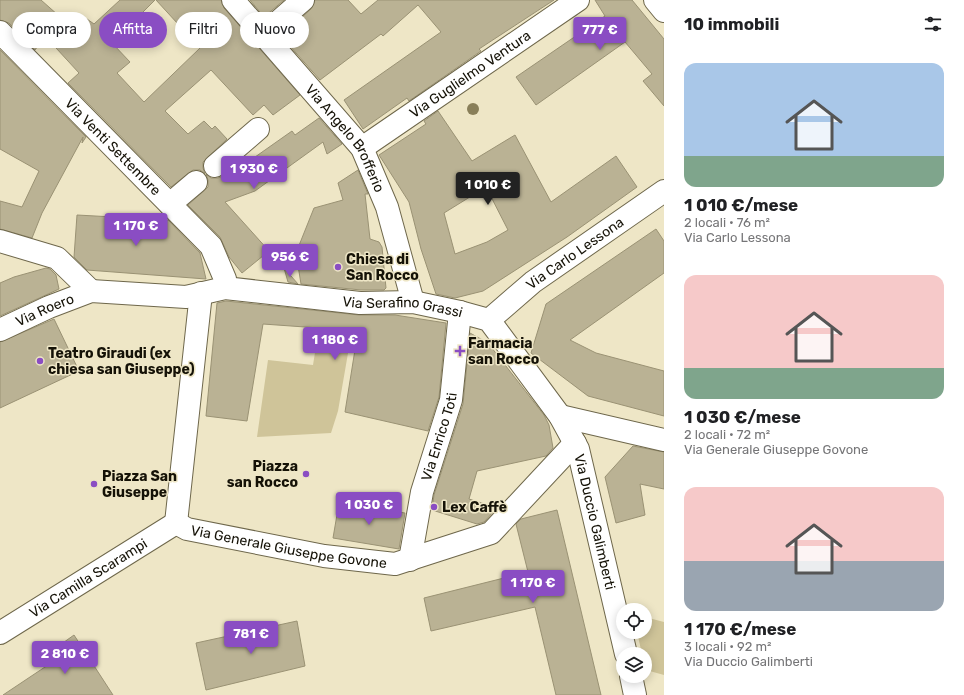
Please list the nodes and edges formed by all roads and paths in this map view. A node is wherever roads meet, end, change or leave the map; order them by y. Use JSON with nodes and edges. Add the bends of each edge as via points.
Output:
{"nodes":[{"id":1,"x":233,"y":0,"type":"edge"},
{"id":2,"x":303,"y":0,"type":"edge"},
{"id":3,"x":578,"y":0,"type":"edge"},
{"id":4,"x":655,"y":0,"type":"edge"},
{"id":5,"x":664,"y":11,"type":"edge"},
{"id":6,"x":244,"y":12,"type":"edge"},
{"id":7,"x":289,"y":12,"type":"edge"},
{"id":8,"x":0,"y":32,"type":"edge"},
{"id":9,"x":276,"y":48,"type":"edge"},
{"id":10,"x":258,"y":129,"type":"dead end"},
{"id":11,"x":362,"y":148,"type":"junction"},
{"id":12,"x":215,"y":166,"type":"dead end"},
{"id":13,"x":196,"y":182,"type":"dead end"},
{"id":14,"x":664,"y":191,"type":"edge"},
{"id":15,"x":170,"y":204,"type":"junction"},
{"id":16,"x":0,"y":241,"type":"edge"},
{"id":17,"x":224,"y":288,"type":"junction"},
{"id":18,"x":91,"y":291,"type":"junction"},
{"id":19,"x":201,"y":293,"type":"junction"},
{"id":20,"x":412,"y":302,"type":"junction"},
{"id":21,"x":460,"y":312,"type":"junction"},
{"id":22,"x":489,"y":320,"type":"junction"},
{"id":23,"x":0,"y":330,"type":"edge"},
{"id":24,"x":560,"y":416,"type":"junction"},
{"id":25,"x":664,"y":440,"type":"edge"},
{"id":26,"x":575,"y":443,"type":"junction"},
{"id":27,"x":176,"y":523,"type":"junction"},
{"id":28,"x":410,"y":560,"type":"junction"},
{"id":29,"x":0,"y":633,"type":"edge"},
{"id":30,"x":624,"y":647,"type":"edge"}],
"edges":[{"from":1,"to":6,"type":"street","name":"Via Angelo Brofferio"},
{"from":2,"to":7,"type":"street"},
{"from":3,"to":11,"type":"street","name":"Via Guglielmo Ventura"},
{"from":4,"to":5,"type":"street"},
{"from":8,"to":15,"type":"street","name":"Via Venti Settembre"},
{"from":9,"to":11,"type":"street","name":"Via Angelo Brofferio"},
{"from":10,"to":12,"type":"street"},
{"from":11,"to":20,"type":"street","name":"Via Angelo Brofferio","via":[[387,207]]},
{"from":13,"to":15,"type":"street"},
{"from":14,"to":22,"type":"street","name":"Via Carlo Lessona","via":[[533,282]]},
{"from":15,"to":17,"type":"street","name":"Via Venti Settembre","via":[[211,246],[225,278]]},
{"from":16,"to":18,"type":"street","via":[[57,258]]},
{"from":17,"to":19,"type":"street","name":"Via Serafino Grassi"},
{"from":17,"to":20,"type":"street","name":"Via Serafino Grassi","via":[[360,303]]},
{"from":18,"to":19,"type":"street","name":"Via Serafino Grassi","via":[[186,297]]},
{"from":18,"to":23,"type":"street","name":"Via Roero"},
{"from":19,"to":27,"type":"street"},
{"from":20,"to":21,"type":"street","name":"Via Serafino Grassi"},
{"from":21,"to":22,"type":"street","name":"Via Serafino Grassi"},
{"from":21,"to":28,"type":"street","name":"Via Enrico Toti","via":[[451,400],[422,492]]},
{"from":22,"to":24,"type":"street"},
{"from":24,"to":25,"type":"street"},
{"from":24,"to":26,"type":"street","name":"Via Duccio Galimberti"},
{"from":26,"to":28,"type":"street","name":"Via Generale Giuseppe Govone","via":[[491,533]]},
{"from":26,"to":30,"type":"street","name":"Via Duccio Galimberti"},
{"from":27,"to":28,"type":"street","name":"Via Generale Giuseppe Govone","via":[[186,529],[324,556],[395,564]]},
{"from":27,"to":29,"type":"street","name":"Via Camilla Scarampi"}]}
